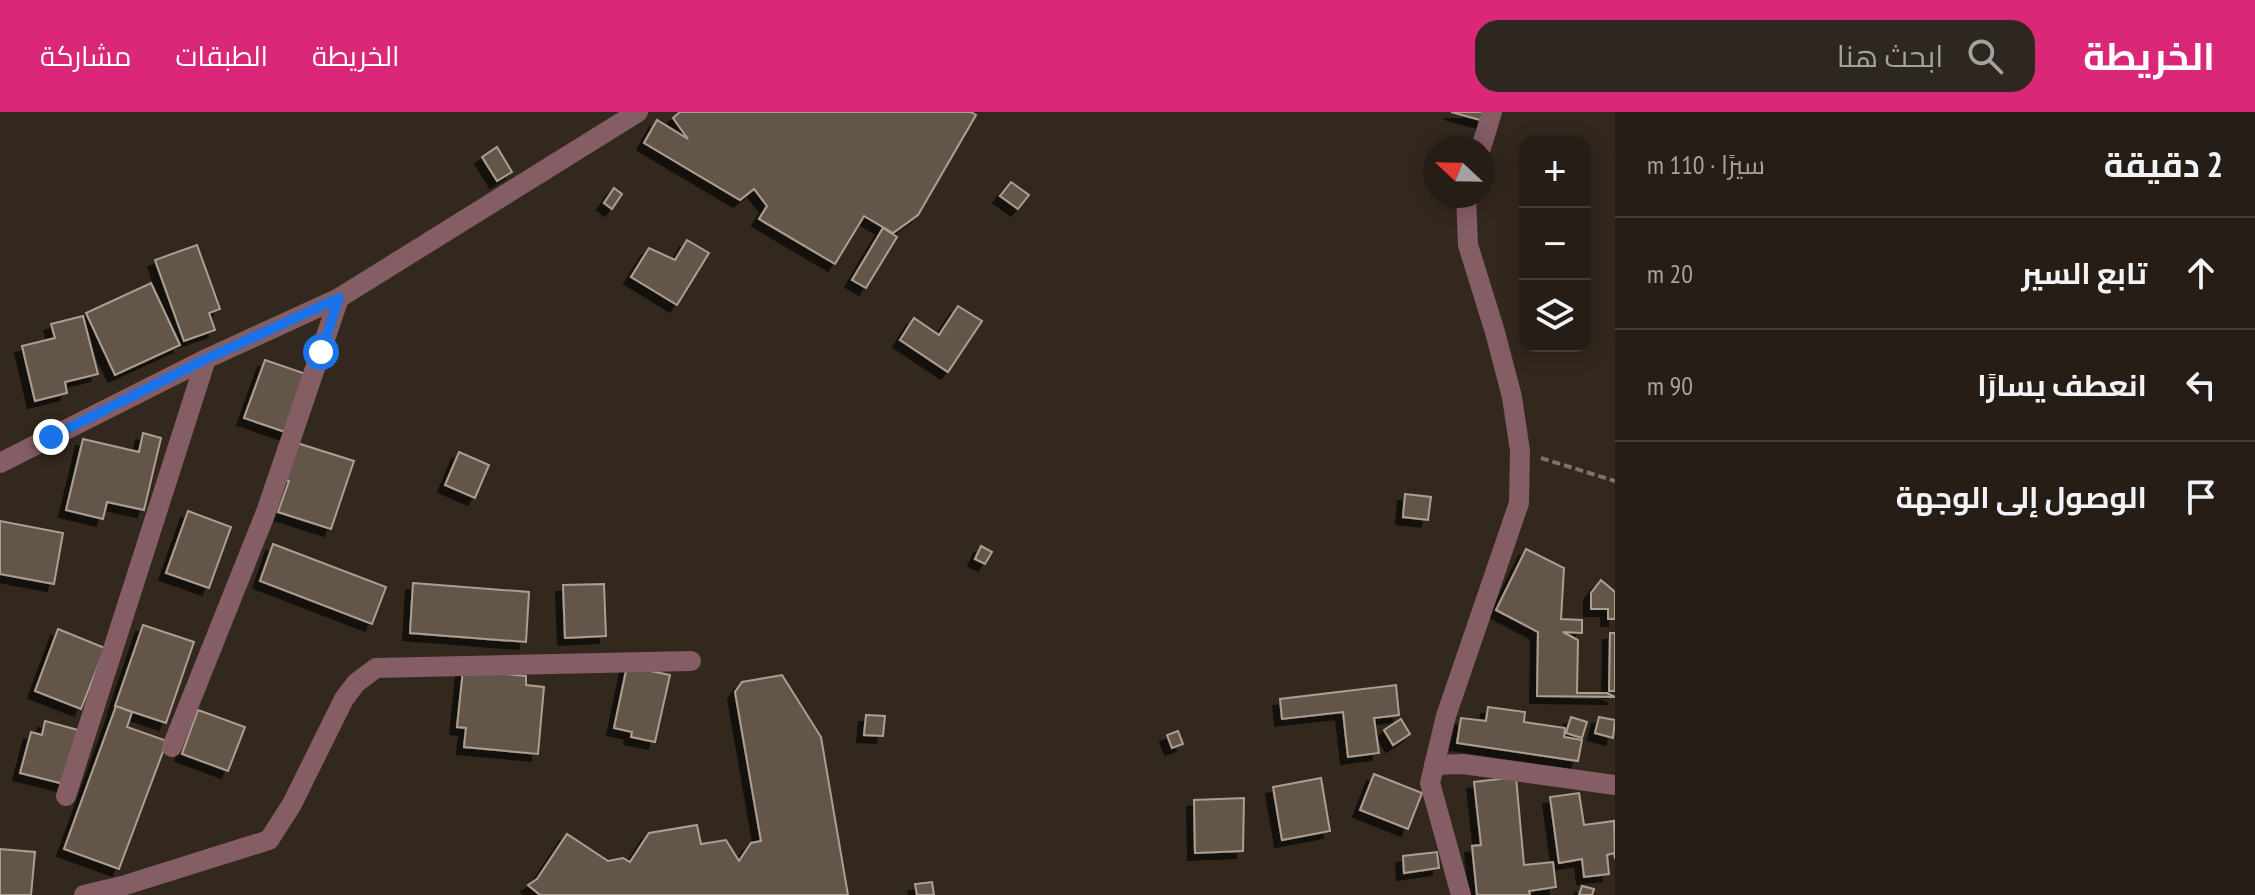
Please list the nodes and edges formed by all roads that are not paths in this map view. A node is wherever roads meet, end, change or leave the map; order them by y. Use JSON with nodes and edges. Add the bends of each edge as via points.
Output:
{"nodes":[{"id":1,"x":638,"y":112,"type":"edge"},
{"id":2,"x":1492,"y":112,"type":"edge"},
{"id":3,"x":1485,"y":136,"type":"edge"},
{"id":4,"x":1466,"y":208,"type":"edge"},
{"id":5,"x":339,"y":298,"type":"junction"},
{"id":6,"x":206,"y":359,"type":"junction"},
{"id":7,"x":0,"y":463,"type":"edge"},
{"id":8,"x":691,"y":661,"type":"dead end"},
{"id":9,"x":172,"y":747,"type":"dead end"},
{"id":10,"x":1434,"y":765,"type":"junction"},
{"id":11,"x":1615,"y":785,"type":"edge"},
{"id":12,"x":66,"y":796,"type":"dead end"},
{"id":13,"x":84,"y":895,"type":"edge"},
{"id":14,"x":1461,"y":895,"type":"edge"}],
"edges":[{"from":1,"to":5,"type":"street"},
{"from":2,"to":3,"type":"street"},
{"from":4,"to":10,"type":"street","via":[[1468,245],[1512,397],[1520,451],[1519,503]]},
{"from":5,"to":6,"type":"street"},
{"from":5,"to":9,"type":"street","via":[[266,512]]},
{"from":6,"to":7,"type":"street"},
{"from":6,"to":12,"type":"street"},
{"from":8,"to":13,"type":"street","via":[[376,668],[344,699],[269,840]]},
{"from":10,"to":11,"type":"street","via":[[1463,764]]},
{"from":10,"to":14,"type":"street","via":[[1430,783]]}]}
